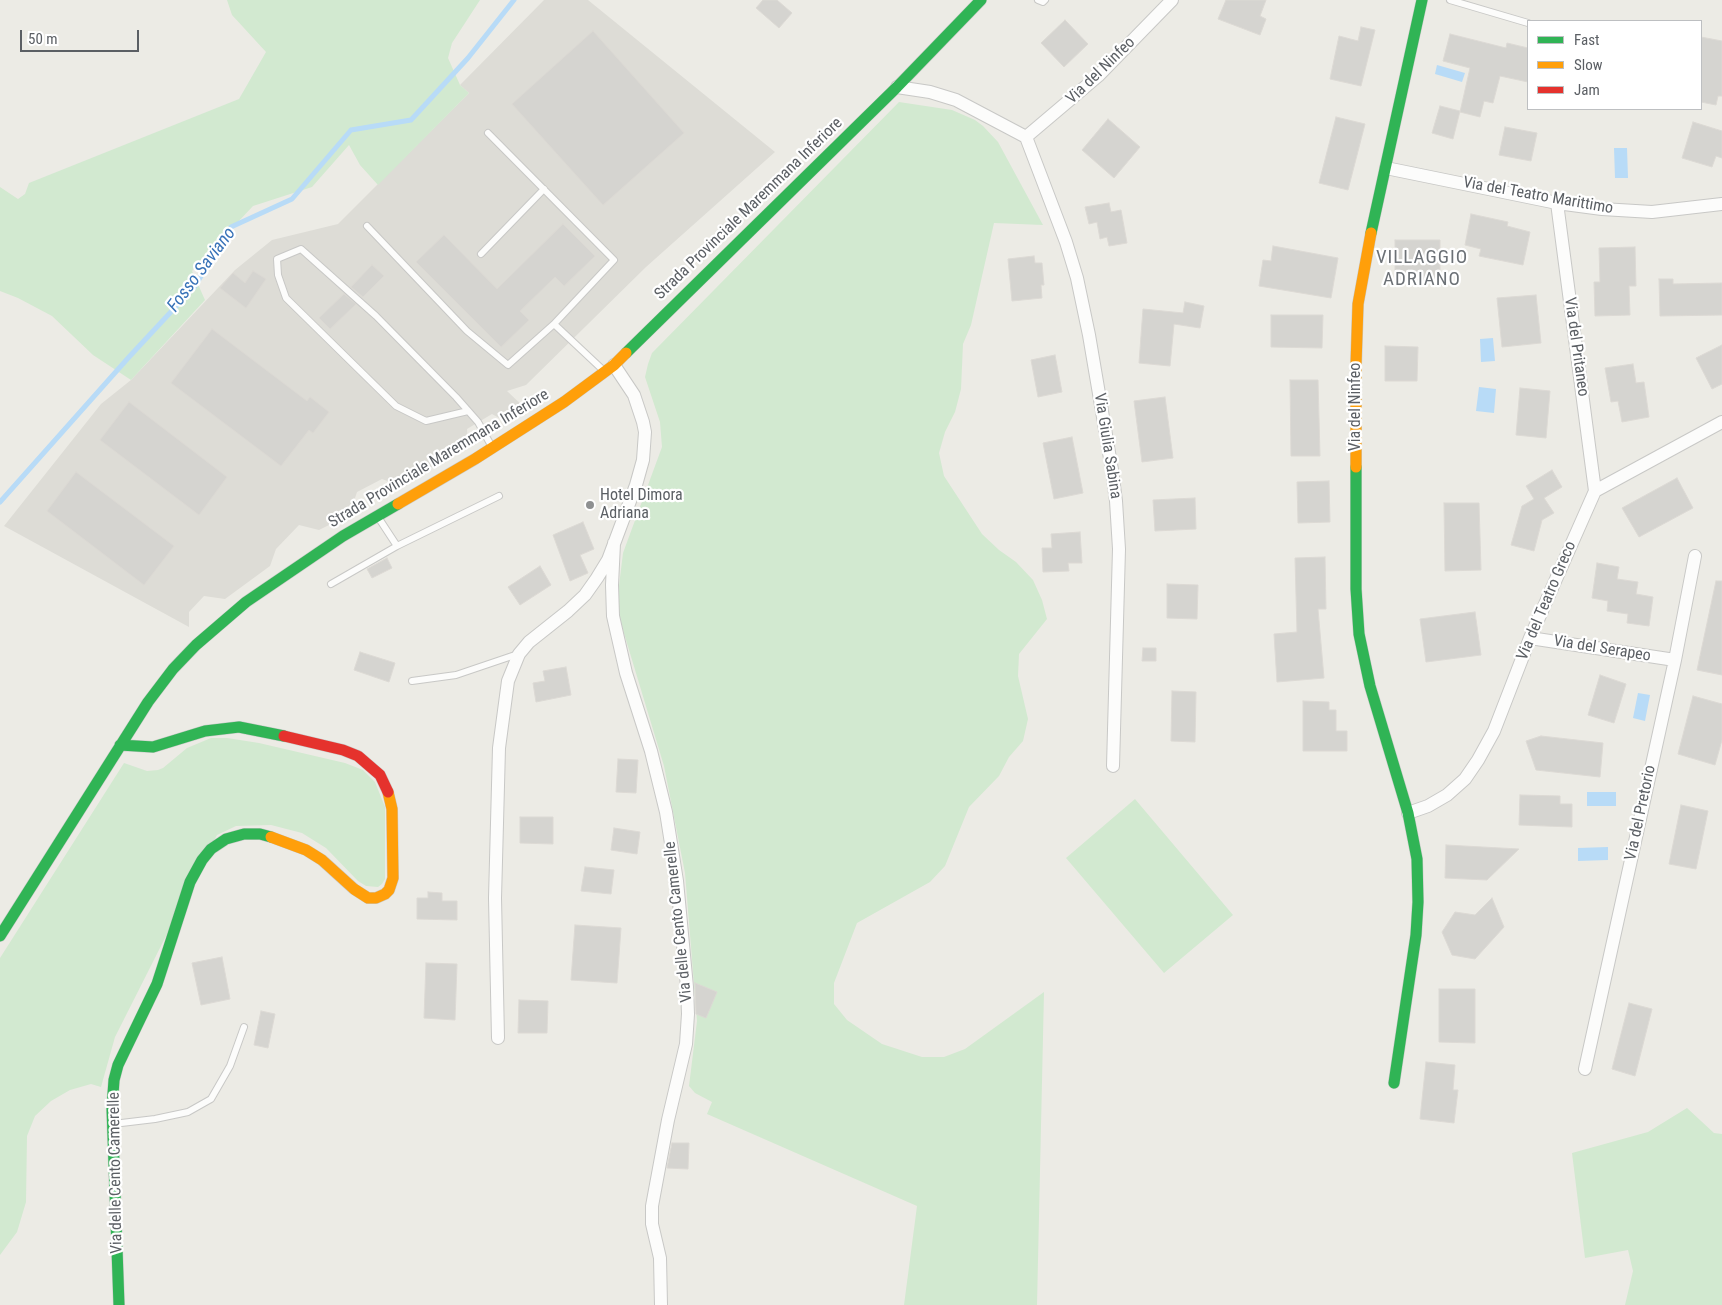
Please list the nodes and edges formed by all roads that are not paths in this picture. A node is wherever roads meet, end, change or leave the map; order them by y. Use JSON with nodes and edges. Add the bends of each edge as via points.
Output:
{"nodes":[{"id":1,"x":981,"y":0,"type":"edge"},
{"id":2,"x":1038,"y":0,"type":"edge"},
{"id":3,"x":1045,"y":0,"type":"edge"},
{"id":4,"x":1172,"y":0,"type":"edge"},
{"id":5,"x":1422,"y":0,"type":"edge"},
{"id":6,"x":1450,"y":0,"type":"edge"},
{"id":7,"x":1527,"y":23,"type":"edge"},
{"id":8,"x":897,"y":87,"type":"junction"},
{"id":9,"x":488,"y":133,"type":"dead end"},
{"id":10,"x":1026,"y":138,"type":"junction"},
{"id":11,"x":1386,"y":168,"type":"junction"},
{"id":12,"x":544,"y":189,"type":"junction"},
{"id":13,"x":1557,"y":203,"type":"junction"},
{"id":14,"x":1722,"y":204,"type":"edge"},
{"id":15,"x":367,"y":226,"type":"dead end"},
{"id":16,"x":481,"y":254,"type":"dead end"},
{"id":17,"x":554,"y":324,"type":"junction"},
{"id":18,"x":610,"y":368,"type":"junction"},
{"id":19,"x":468,"y":410,"type":"junction"},
{"id":20,"x":1722,"y":422,"type":"edge"},
{"id":21,"x":493,"y":448,"type":"junction"},
{"id":22,"x":1595,"y":491,"type":"junction"},
{"id":23,"x":500,"y":496,"type":"dead end"},
{"id":24,"x":377,"y":516,"type":"junction"},
{"id":25,"x":614,"y":543,"type":"junction"},
{"id":26,"x":397,"y":546,"type":"junction"},
{"id":27,"x":1695,"y":556,"type":"dead end"},
{"id":28,"x":331,"y":584,"type":"dead end"},
{"id":29,"x":1530,"y":638,"type":"junction"},
{"id":30,"x":519,"y":654,"type":"junction"},
{"id":31,"x":1674,"y":660,"type":"junction"},
{"id":32,"x":412,"y":681,"type":"dead end"},
{"id":33,"x":120,"y":744,"type":"junction"},
{"id":34,"x":1113,"y":766,"type":"dead end"},
{"id":35,"x":1408,"y":813,"type":"junction"},
{"id":36,"x":0,"y":936,"type":"edge"},
{"id":37,"x":244,"y":1027,"type":"dead end"},
{"id":38,"x":498,"y":1038,"type":"dead end"},
{"id":39,"x":1585,"y":1069,"type":"dead end"},
{"id":40,"x":1394,"y":1084,"type":"dead end"},
{"id":41,"x":113,"y":1124,"type":"junction"},
{"id":42,"x":119,"y":1305,"type":"edge"},
{"id":43,"x":661,"y":1305,"type":"edge"}],
"edges":[{"from":1,"to":8,"type":"street","name":"Strada Provinciale Maremmana Inferiore"},
{"from":2,"to":3,"type":"lane"},
{"from":4,"to":10,"type":"street","name":"Via del Ninfeo","via":[[1098,76]]},
{"from":5,"to":11,"type":"street","name":"Via del Ninfeo"},
{"from":6,"to":7,"type":"lane"},
{"from":8,"to":10,"type":"street","via":[[956,100]]},
{"from":8,"to":18,"type":"street","name":"Strada Provinciale Maremmana Inferiore"},
{"from":9,"to":12,"type":"lane"},
{"from":10,"to":34,"type":"street","name":"Via Giulia Sabina","via":[[1077,278],[1114,484],[1119,557]]},
{"from":11,"to":13,"type":"street","name":"Via del Teatro Marittimo"},
{"from":11,"to":35,"type":"street","name":"Via del Ninfeo","via":[[1363,273],[1358,316],[1356,589],[1366,672]]},
{"from":12,"to":16,"type":"lane"},
{"from":12,"to":17,"type":"lane","via":[[614,260]]},
{"from":13,"to":14,"type":"street","name":"Via del Teatro Marittimo","via":[[1652,212]]},
{"from":13,"to":22,"type":"street","name":"Via del Pritaneo"},
{"from":15,"to":17,"type":"lane","via":[[467,331],[508,366]]},
{"from":17,"to":18,"type":"lane"},
{"from":18,"to":21,"type":"street","name":"Strada Provinciale Maremmana Inferiore"},
{"from":18,"to":25,"type":"street","name":"Via delle Cento Camerelle","via":[[634,394],[644,432],[643,460]]},
{"from":19,"to":19,"type":"lane","via":[[426,421],[396,406],[286,298],[277,259],[301,249],[376,316]]},
{"from":19,"to":21,"type":"lane"},
{"from":20,"to":22,"type":"street"},
{"from":21,"to":24,"type":"street","name":"Strada Provinciale Maremmana Inferiore"},
{"from":22,"to":29,"type":"street","name":"Via del Teatro Greco"},
{"from":23,"to":26,"type":"lane"},
{"from":24,"to":26,"type":"lane"},
{"from":24,"to":33,"type":"street","name":"Strada Provinciale Maremmana Inferiore","via":[[285,574],[215,627],[173,670]]},
{"from":25,"to":30,"type":"street","name":"Via delle Cento Camerelle","via":[[608,560],[585,595],[534,636]]},
{"from":25,"to":43,"type":"street","name":"Via delle Cento Camerelle","via":[[613,616],[666,812],[688,987],[686,1044],[652,1206],[652,1224],[660,1258]]},
{"from":26,"to":28,"type":"lane"},
{"from":27,"to":31,"type":"street","name":"Via del Pretorio"},
{"from":29,"to":31,"type":"street","name":"Via del Serapeo"},
{"from":29,"to":35,"type":"street","name":"Via del Teatro Greco","via":[[1494,732],[1470,773],[1447,795]]},
{"from":30,"to":32,"type":"lane","via":[[456,675]]},
{"from":30,"to":38,"type":"street","name":"Via delle Cento Camerelle","via":[[508,681],[499,748],[495,898]]},
{"from":31,"to":39,"type":"street","name":"Via del Pretorio"},
{"from":33,"to":36,"type":"street","name":"Strada Provinciale Maremmana Inferiore"},
{"from":33,"to":41,"type":"street","name":"Via delle Cento Camerelle","via":[[153,747],[205,731],[239,727],[358,756],[380,776],[389,794],[393,878],[385,894],[372,898],[354,890],[322,860],[278,838],[260,834],[238,835],[211,849],[190,882],[157,984],[118,1065],[113,1090]]},
{"from":35,"to":40,"type":"street","name":"Via del Ninfeo","via":[[1417,859],[1417,917]]},
{"from":37,"to":41,"type":"lane","via":[[230,1066],[211,1098],[188,1112]]},
{"from":41,"to":42,"type":"street","name":"Via delle Cento Camerelle"}]}
